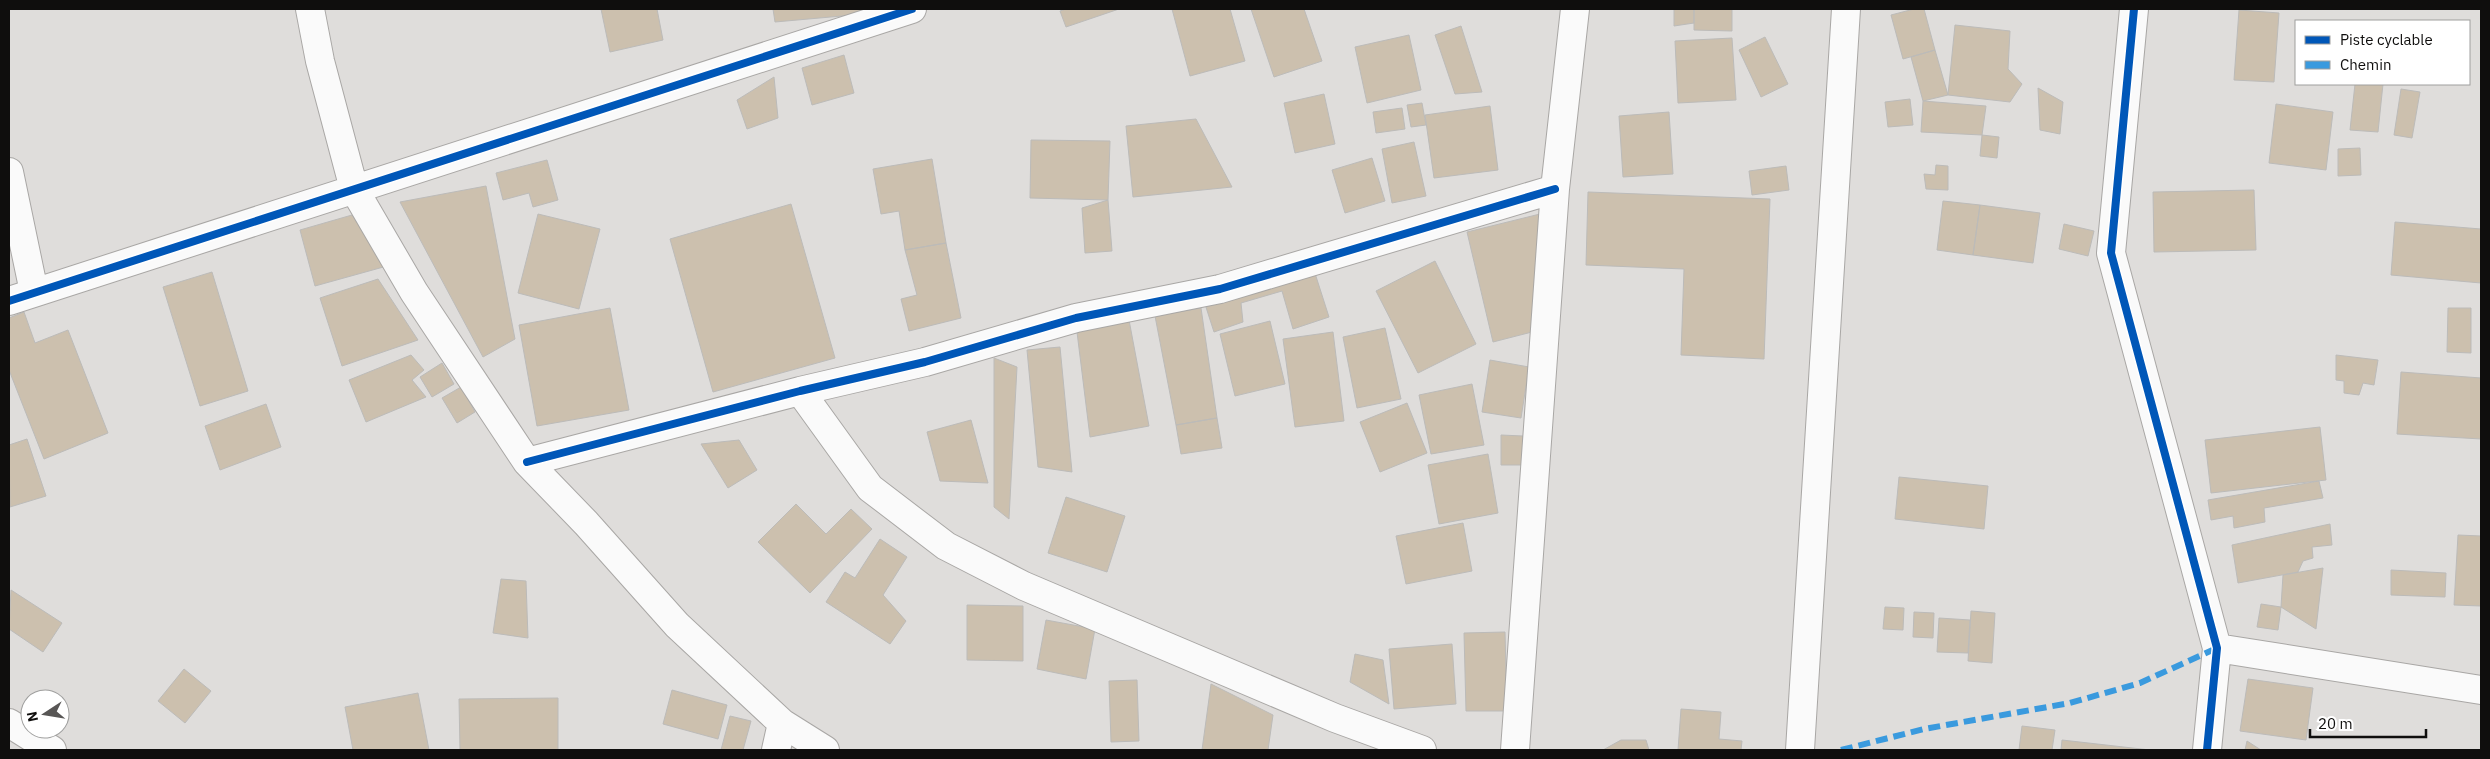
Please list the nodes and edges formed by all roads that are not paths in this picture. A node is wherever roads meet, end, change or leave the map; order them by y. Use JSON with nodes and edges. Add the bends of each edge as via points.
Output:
{"nodes":[{"id":1,"x":310,"y":9,"type":"edge"},
{"id":2,"x":912,"y":9,"type":"edge"},
{"id":3,"x":1575,"y":9,"type":"edge"},
{"id":4,"x":1846,"y":9,"type":"edge"},
{"id":5,"x":2134,"y":9,"type":"edge"},
{"id":6,"x":9,"y":172,"type":"edge"},
{"id":7,"x":354,"y":189,"type":"junction"},
{"id":8,"x":1555,"y":189,"type":"junction"},
{"id":9,"x":34,"y":292,"type":"junction"},
{"id":10,"x":9,"y":301,"type":"edge"},
{"id":11,"x":800,"y":391,"type":"junction"},
{"id":12,"x":527,"y":462,"type":"junction"},
{"id":13,"x":2217,"y":648,"type":"junction"},
{"id":14,"x":2481,"y":690,"type":"edge"},
{"id":15,"x":9,"y":723,"type":"edge"},
{"id":16,"x":782,"y":723,"type":"junction"},
{"id":17,"x":52,"y":750,"type":"edge"},
{"id":18,"x":776,"y":750,"type":"edge"},
{"id":19,"x":825,"y":750,"type":"edge"},
{"id":20,"x":1422,"y":750,"type":"edge"},
{"id":21,"x":1515,"y":750,"type":"edge"},
{"id":22,"x":1800,"y":750,"type":"edge"},
{"id":23,"x":2207,"y":750,"type":"edge"}],
"edges":[{"from":1,"to":7,"type":"street","via":[[320,61]]},
{"from":2,"to":7,"type":"street"},
{"from":3,"to":8,"type":"street"},
{"from":4,"to":22,"type":"street"},
{"from":5,"to":13,"type":"street","via":[[2111,253]]},
{"from":6,"to":9,"type":"street"},
{"from":7,"to":9,"type":"street"},
{"from":7,"to":12,"type":"street","via":[[414,292]]},
{"from":8,"to":11,"type":"street","via":[[1220,288],[1076,318],[925,362]]},
{"from":8,"to":21,"type":"street"},
{"from":9,"to":10,"type":"street"},
{"from":11,"to":12,"type":"street"},
{"from":11,"to":20,"type":"street","via":[[870,488],[946,546],[1033,590],[1335,718]]},
{"from":12,"to":16,"type":"street","via":[[586,522],[677,625]]},
{"from":13,"to":14,"type":"street"},
{"from":13,"to":23,"type":"street"},
{"from":15,"to":17,"type":"street"},
{"from":16,"to":18,"type":"street"},
{"from":16,"to":19,"type":"street"}]}
